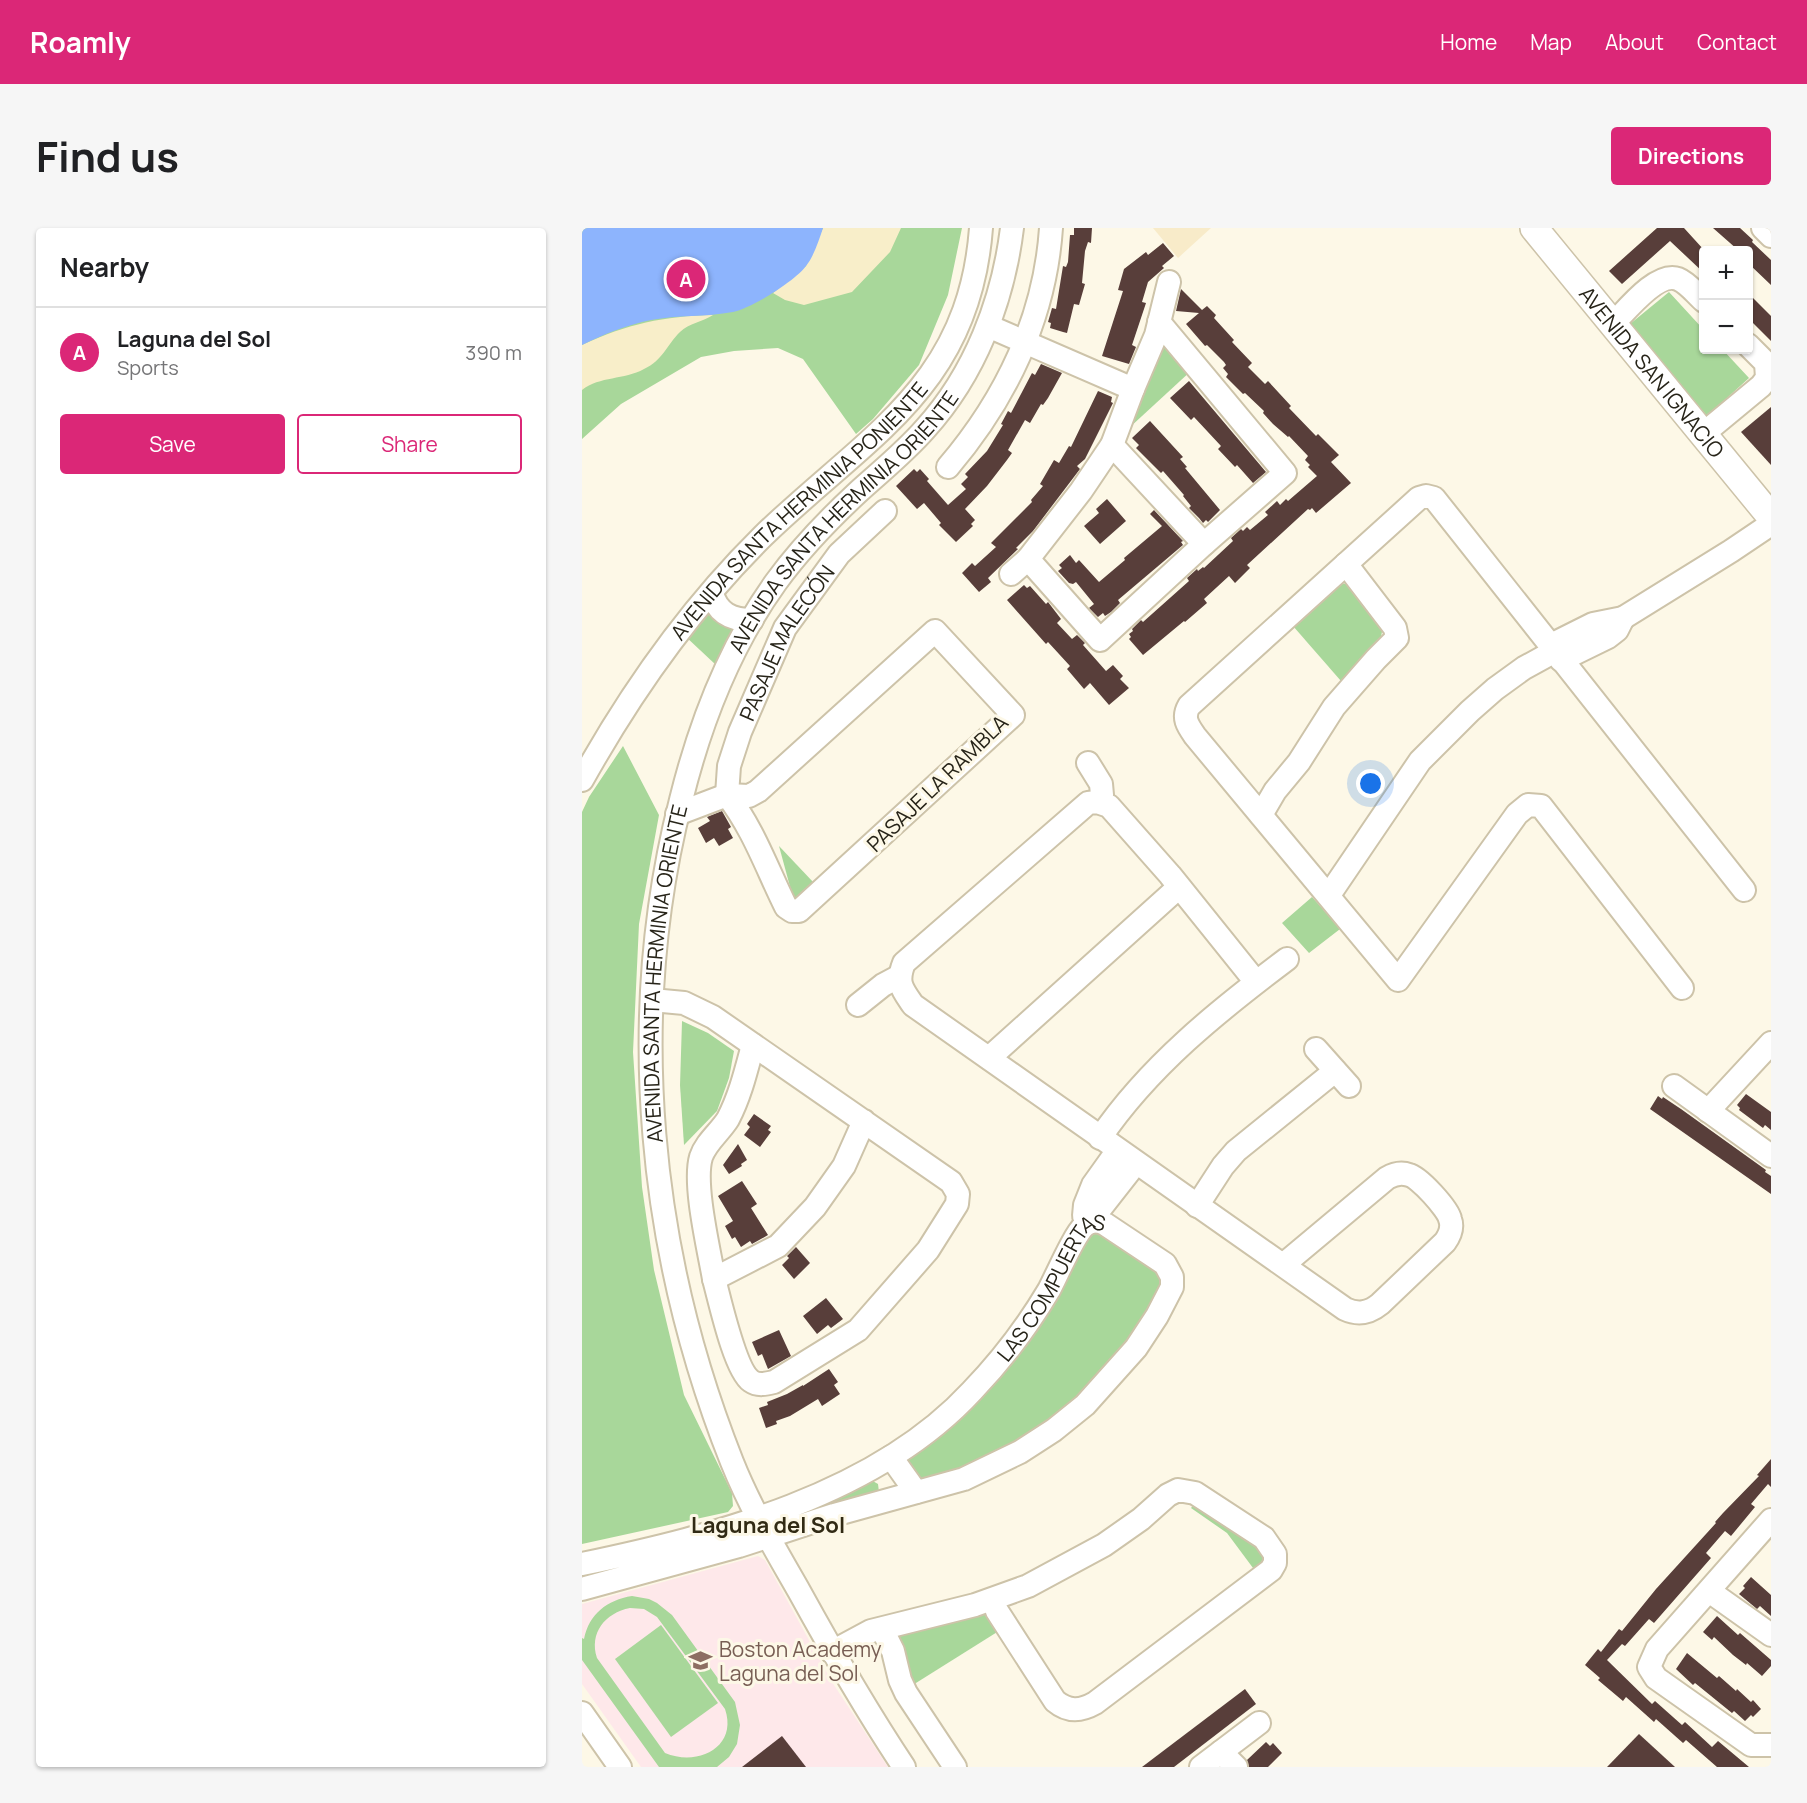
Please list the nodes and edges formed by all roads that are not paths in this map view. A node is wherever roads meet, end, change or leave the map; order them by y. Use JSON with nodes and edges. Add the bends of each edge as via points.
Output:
{"nodes":[{"id":1,"x":981,"y":228,"type":"edge"},
{"id":2,"x":1011,"y":228,"type":"edge"},
{"id":3,"x":1051,"y":228,"type":"edge"},
{"id":4,"x":1534,"y":228,"type":"edge"},
{"id":5,"x":1763,"y":228,"type":"edge"},
{"id":6,"x":1771,"y":236,"type":"edge"},
{"id":7,"x":1169,"y":282,"type":"dead end"},
{"id":8,"x":1703,"y":300,"type":"edge"},
{"id":9,"x":1159,"y":322,"type":"junction"},
{"id":10,"x":1613,"y":324,"type":"junction"},
{"id":11,"x":988,"y":326,"type":"junction"},
{"id":12,"x":1025,"y":342,"type":"junction"},
{"id":13,"x":1753,"y":349,"type":"edge"},
{"id":14,"x":1133,"y":389,"type":"junction"},
{"id":15,"x":1703,"y":434,"type":"junction"},
{"id":16,"x":1112,"y":445,"type":"junction"},
{"id":17,"x":948,"y":467,"type":"dead end"},
{"id":18,"x":885,"y":511,"type":"dead end"},
{"id":19,"x":1771,"y":516,"type":"edge"},
{"id":20,"x":1771,"y":524,"type":"edge"},
{"id":21,"x":1204,"y":544,"type":"junction"},
{"id":22,"x":1028,"y":559,"type":"junction"},
{"id":23,"x":1346,"y":564,"type":"junction"},
{"id":24,"x":1011,"y":574,"type":"dead end"},
{"id":25,"x":712,"y":593,"type":"junction"},
{"id":26,"x":752,"y":620,"type":"junction"},
{"id":27,"x":1556,"y":652,"type":"junction"},
{"id":28,"x":1088,"y":763,"type":"dead end"},
{"id":29,"x":582,"y":780,"type":"edge"},
{"id":30,"x":726,"y":795,"type":"junction"},
{"id":31,"x":1097,"y":802,"type":"junction"},
{"id":32,"x":677,"y":814,"type":"junction"},
{"id":33,"x":1261,"y":814,"type":"junction"},
{"id":34,"x":1175,"y":881,"type":"junction"},
{"id":35,"x":1744,"y":891,"type":"dead end"},
{"id":36,"x":1329,"y":895,"type":"junction"},
{"id":37,"x":1287,"y":959,"type":"dead end"},
{"id":38,"x":898,"y":976,"type":"junction"},
{"id":39,"x":1256,"y":982,"type":"junction"},
{"id":40,"x":1682,"y":988,"type":"dead end"},
{"id":41,"x":652,"y":1000,"type":"junction"},
{"id":42,"x":858,"y":1005,"type":"dead end"},
{"id":43,"x":1771,"y":1043,"type":"edge"},
{"id":44,"x":753,"y":1045,"type":"junction"},
{"id":45,"x":1316,"y":1049,"type":"dead end"},
{"id":46,"x":989,"y":1058,"type":"junction"},
{"id":47,"x":1674,"y":1086,"type":"dead end"},
{"id":48,"x":1708,"y":1111,"type":"junction"},
{"id":49,"x":864,"y":1121,"type":"junction"},
{"id":50,"x":1118,"y":1150,"type":"junction"},
{"id":51,"x":1771,"y":1156,"type":"edge"},
{"id":52,"x":1197,"y":1206,"type":"junction"},
{"id":53,"x":1089,"y":1222,"type":"junction"},
{"id":54,"x":1283,"y":1265,"type":"junction"},
{"id":55,"x":714,"y":1279,"type":"junction"},
{"id":56,"x":883,"y":1462,"type":"junction"},
{"id":57,"x":906,"y":1495,"type":"junction"},
{"id":58,"x":757,"y":1517,"type":"junction"},
{"id":59,"x":1771,"y":1520,"type":"edge"},
{"id":60,"x":769,"y":1537,"type":"junction"},
{"id":61,"x":582,"y":1564,"type":"edge"},
{"id":62,"x":582,"y":1589,"type":"edge"},
{"id":63,"x":1709,"y":1590,"type":"junction"},
{"id":64,"x":993,"y":1600,"type":"junction"},
{"id":65,"x":882,"y":1629,"type":"junction"},
{"id":66,"x":1771,"y":1635,"type":"edge"},
{"id":67,"x":832,"y":1652,"type":"junction"},
{"id":68,"x":582,"y":1713,"type":"edge"},
{"id":69,"x":1259,"y":1723,"type":"dead end"},
{"id":70,"x":1771,"y":1745,"type":"edge"},
{"id":71,"x":1229,"y":1759,"type":"edge"},
{"id":72,"x":620,"y":1767,"type":"edge"},
{"id":73,"x":904,"y":1767,"type":"edge"},
{"id":74,"x":955,"y":1767,"type":"edge"},
{"id":75,"x":1201,"y":1767,"type":"edge"}],
"edges":[{"from":1,"to":25,"type":"street","name":"AVENIDA SANTA HERMINIA PONIENTE","via":[[978,263],[964,312],[924,385],[892,421],[763,537]]},
{"from":2,"to":11,"type":"street","name":"AVENIDA SANTA HERMINIA ORIENTE","via":[[1004,272]]},
{"from":3,"to":12,"type":"street","via":[[1043,282]]},
{"from":4,"to":10,"type":"main road","name":"AVENIDA SAN IGNACIO"},
{"from":5,"to":6,"type":"street"},
{"from":7,"to":9,"type":"street"},
{"from":8,"to":10,"type":"street","via":[[1676,278],[1662,279]]},
{"from":9,"to":14,"type":"street"},
{"from":9,"to":21,"type":"street","via":[[1285,473]]},
{"from":10,"to":15,"type":"main road","name":"AVENIDA SAN IGNACIO"},
{"from":11,"to":12,"type":"street"},
{"from":11,"to":26,"type":"street","name":"AVENIDA SANTA HERMINIA ORIENTE","via":[[969,366],[928,427],[830,518],[777,581]]},
{"from":12,"to":14,"type":"street"},
{"from":12,"to":17,"type":"street","via":[[995,405]]},
{"from":13,"to":15,"type":"street","via":[[1766,363],[1767,378]]},
{"from":14,"to":16,"type":"street"},
{"from":15,"to":19,"type":"main road","name":"AVENIDA SAN IGNACIO"},
{"from":16,"to":21,"type":"street"},
{"from":16,"to":22,"type":"street"},
{"from":18,"to":30,"type":"street","name":"PASAJE MALECÓN","via":[[839,554],[785,628],[740,732],[729,766]]},
{"from":20,"to":27,"type":"street","via":[[1623,618],[1593,624]]},
{"from":21,"to":22,"type":"street","via":[[1100,640]]},
{"from":22,"to":24,"type":"street"},
{"from":23,"to":27,"type":"street","via":[[1419,498],[1434,498]]},
{"from":23,"to":33,"type":"street","via":[[1395,628],[1397,638],[1334,707]]},
{"from":23,"to":33,"type":"street","via":[[1185,713],[1195,736]]},
{"from":25,"to":26,"type":"street","via":[[724,613]]},
{"from":25,"to":29,"type":"street","name":"AVENIDA SANTA HERMINIA PONIENTE","via":[[635,692]]},
{"from":26,"to":32,"type":"street","name":"AVENIDA SANTA HERMINIA ORIENTE","via":[[706,716]]},
{"from":27,"to":35,"type":"street"},
{"from":27,"to":36,"type":"street","via":[[1495,689],[1420,761]]},
{"from":28,"to":31,"type":"street","via":[[1101,784],[1102,795]]},
{"from":30,"to":30,"type":"street","name":"PASAJE LA RAMBLA","via":[[752,834],[784,904],[792,911],[802,910],[1013,716],[935,631],[758,791],[750,796]]},
{"from":30,"to":32,"type":"street"},
{"from":31,"to":34,"type":"street","via":[[1109,806]]},
{"from":31,"to":38,"type":"street","via":[[1088,803],[903,963]]},
{"from":32,"to":41,"type":"street","name":"AVENIDA SANTA HERMINIA ORIENTE","via":[[657,926]]},
{"from":33,"to":36,"type":"street"},
{"from":34,"to":39,"type":"street"},
{"from":34,"to":46,"type":"street"},
{"from":36,"to":40,"type":"street","via":[[1398,980],[1517,813],[1528,805],[1541,806]]},
{"from":37,"to":39,"type":"street"},
{"from":38,"to":42,"type":"street"},
{"from":38,"to":46,"type":"street","via":[[902,990],[914,1005]]},
{"from":39,"to":50,"type":"street","via":[[1154,1071],[1117,1112]]},
{"from":41,"to":44,"type":"street","via":[[684,1003],[714,1017]]},
{"from":41,"to":58,"type":"street","name":"AVENIDA SANTA HERMINIA ORIENTE","via":[[651,1080],[656,1151],[676,1281],[707,1393]]},
{"from":43,"to":48,"type":"street"},
{"from":44,"to":49,"type":"street"},
{"from":44,"to":55,"type":"street","via":[[743,1084],[727,1121],[702,1155],[702,1214]]},
{"from":45,"to":52,"type":"street","via":[[1342,1078],[1228,1159]]},
{"from":46,"to":50,"type":"street"},
{"from":47,"to":48,"type":"street"},
{"from":48,"to":51,"type":"street"},
{"from":49,"to":55,"type":"street","via":[[844,1166],[815,1207],[778,1246]]},
{"from":49,"to":55,"type":"street","via":[[951,1182],[958,1194],[957,1204],[928,1250],[858,1330],[774,1382],[753,1382],[738,1361]]},
{"from":50,"to":52,"type":"street"},
{"from":50,"to":53,"type":"street"},
{"from":52,"to":54,"type":"street"},
{"from":53,"to":56,"type":"street","name":"LAS COMPUERTAS","via":[[1080,1230],[1040,1305],[1003,1357],[970,1394],[905,1449]]},
{"from":53,"to":57,"type":"street","name":"LAS COMPUERTAS","via":[[1105,1224],[1168,1267],[1173,1277],[1157,1316],[1136,1348],[1098,1392],[1054,1430],[1020,1452],[983,1471]]},
{"from":54,"to":54,"type":"street","via":[[1345,1309],[1368,1311],[1445,1242],[1450,1219],[1416,1178],[1394,1175]]},
{"from":56,"to":57,"type":"street"},
{"from":56,"to":58,"type":"street","name":"LAS COMPUERTAS","via":[[834,1489]]},
{"from":57,"to":60,"type":"street","name":"LAS COMPUERTAS"},
{"from":58,"to":60,"type":"street","name":"AVENIDA SANTA HERMINIA ORIENTE"},
{"from":58,"to":61,"type":"street","name":"LAS COMPUERTAS"},
{"from":59,"to":63,"type":"street"},
{"from":60,"to":62,"type":"street","name":"LAS COMPUERTAS"},
{"from":60,"to":67,"type":"street","name":"AVENIDA SANTA HERMINIA ORIENTE"},
{"from":63,"to":66,"type":"street"},
{"from":63,"to":70,"type":"street","via":[[1657,1649],[1649,1667],[1656,1677],[1751,1745]]},
{"from":64,"to":64,"type":"street","via":[[1045,1578],[1104,1545],[1178,1490],[1195,1493],[1260,1535],[1275,1554],[1271,1570],[1095,1703],[1078,1710],[1056,1701]]},
{"from":64,"to":65,"type":"street"},
{"from":65,"to":67,"type":"street"},
{"from":65,"to":74,"type":"street","via":[[903,1688]]},
{"from":67,"to":73,"type":"street","name":"AVENIDA SANTA HERMINIA ORIENTE"},
{"from":68,"to":72,"type":"street"},
{"from":69,"to":71,"type":"street"},
{"from":71,"to":75,"type":"street"}]}
